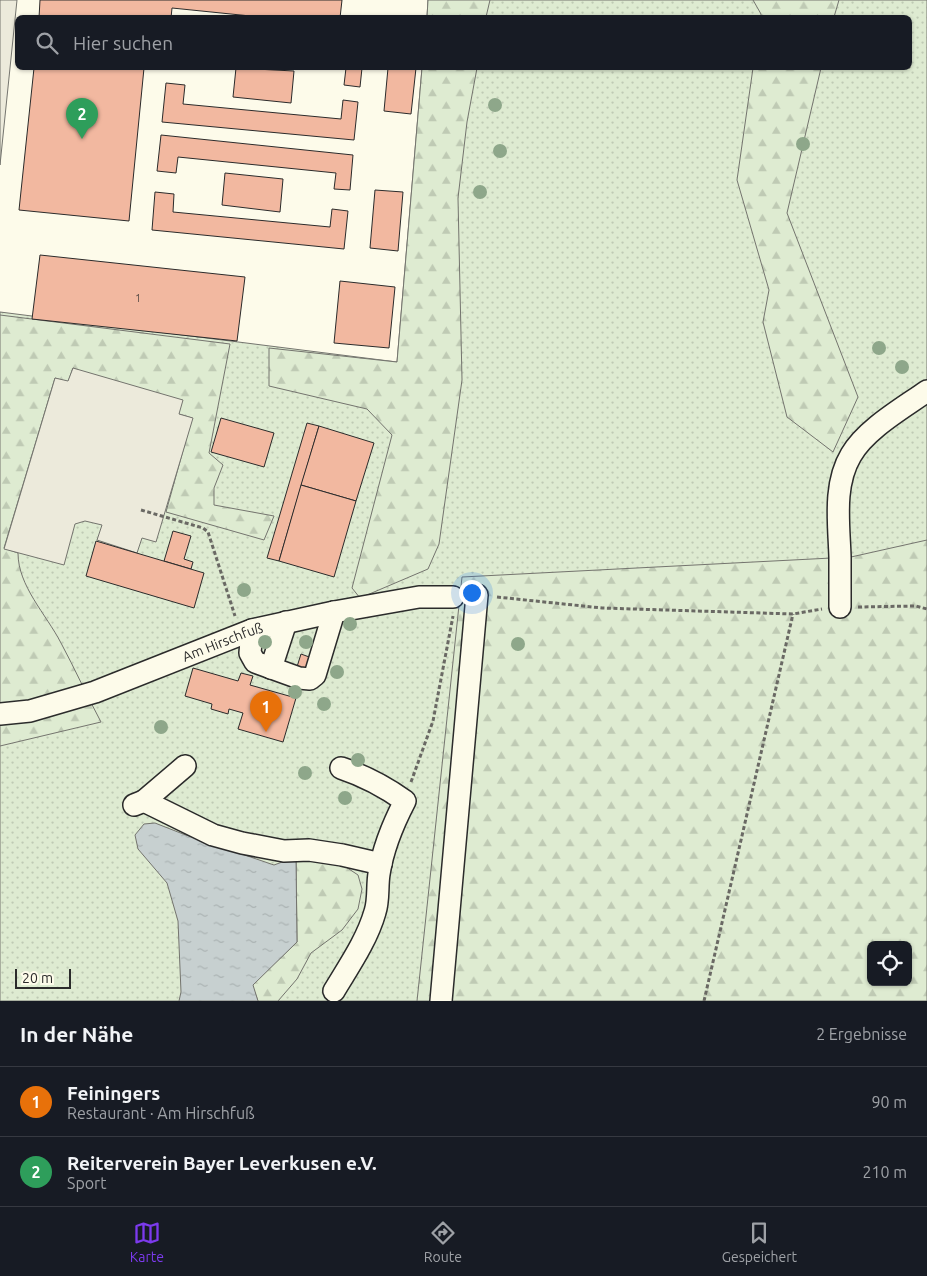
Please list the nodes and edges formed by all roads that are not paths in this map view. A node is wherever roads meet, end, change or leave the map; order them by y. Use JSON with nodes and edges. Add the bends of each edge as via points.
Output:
{"nodes":[{"id":1,"x":927,"y":391,"type":"edge"},
{"id":2,"x":477,"y":595,"type":"road end"},
{"id":3,"x":453,"y":597,"type":"road end"},
{"id":4,"x":840,"y":607,"type":"road end"},
{"id":5,"x":334,"y":612,"type":"junction"},
{"id":6,"x":286,"y":622,"type":"junction"},
{"id":7,"x":246,"y":632,"type":"junction"},
{"id":8,"x":271,"y":668,"type":"junction"},
{"id":9,"x":0,"y":714,"type":"edge"},
{"id":10,"x":185,"y":766,"type":"dead end"},
{"id":11,"x":341,"y":768,"type":"dead end"},
{"id":12,"x":381,"y":864,"type":"junction"},
{"id":13,"x":334,"y":991,"type":"dead end"},
{"id":14,"x":441,"y":1001,"type":"edge"}],
"edges":[{"from":1,"to":4,"type":"street","via":[[867,436],[844,469],[838,510]]},
{"from":2,"to":14,"type":"street"},
{"from":3,"to":5,"type":"street","name":"Am Hirschfuß","via":[[419,597]]},
{"from":5,"to":6,"type":"street","name":"Am Hirschfuß"},
{"from":5,"to":8,"type":"street","via":[[315,675],[310,679],[298,678]]},
{"from":6,"to":7,"type":"street","name":"Am Hirschfuß"},
{"from":6,"to":8,"type":"street"},
{"from":7,"to":8,"type":"street","via":[[250,653],[256,662]]},
{"from":7,"to":9,"type":"street","name":"Am Hirschfuß","via":[[95,692],[30,711]]},
{"from":10,"to":12,"type":"street","via":[[139,803],[213,835],[242,843],[284,851],[309,850]]},
{"from":11,"to":12,"type":"street","via":[[366,776],[404,801]]},
{"from":12,"to":13,"type":"street","via":[[376,911]]}]}
